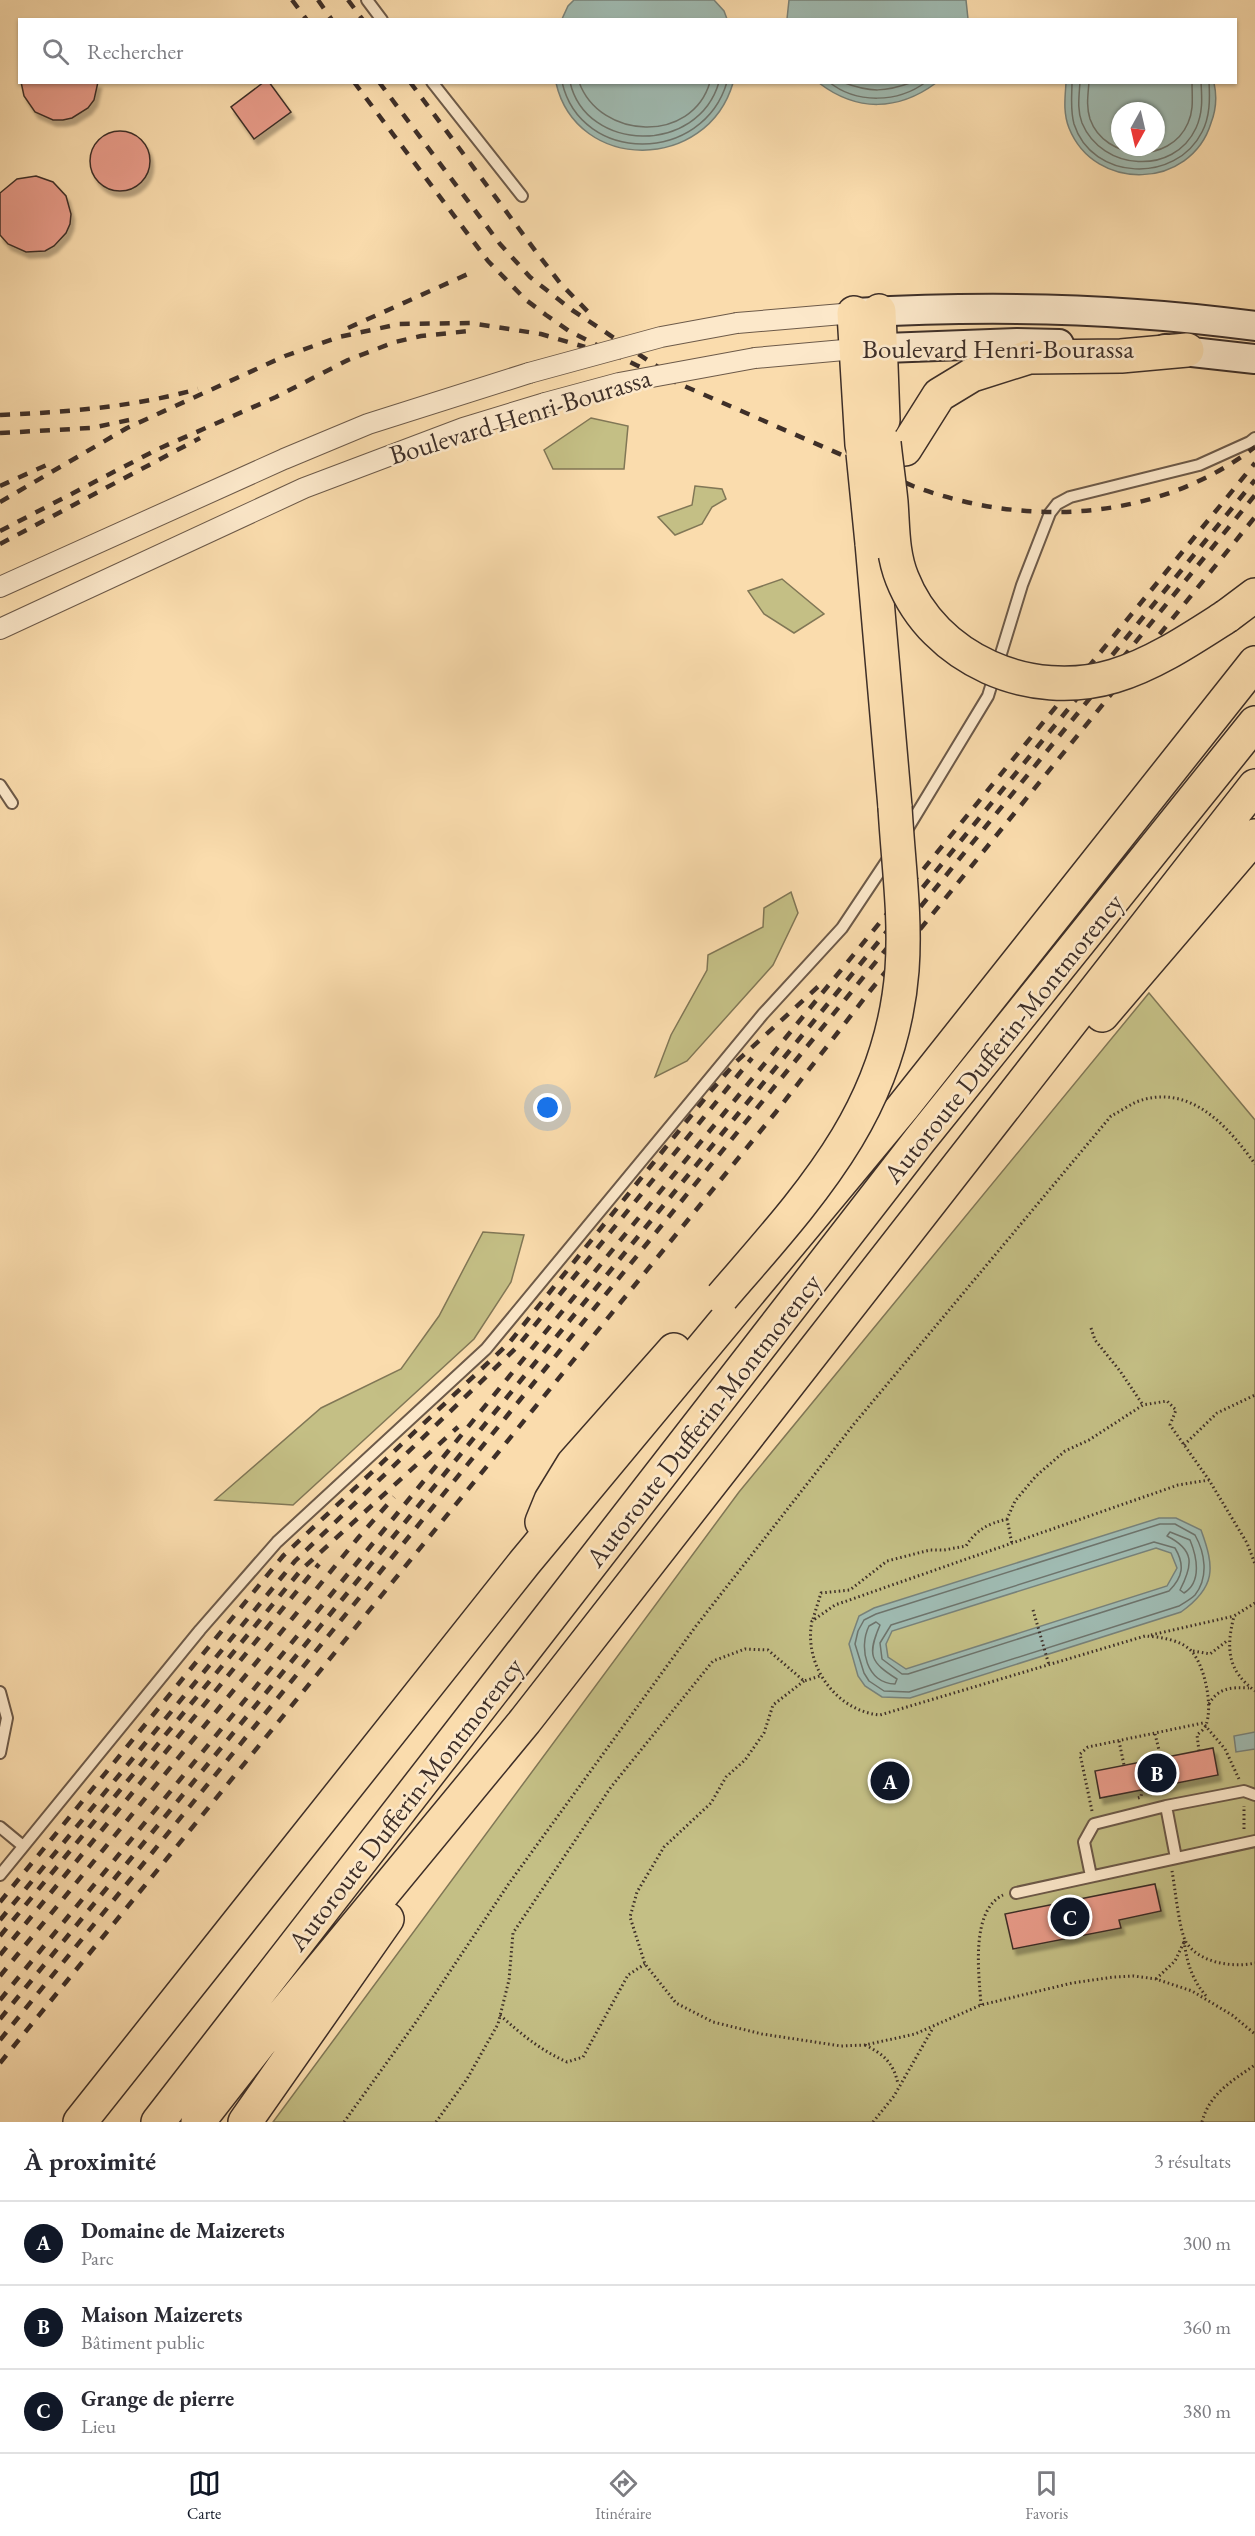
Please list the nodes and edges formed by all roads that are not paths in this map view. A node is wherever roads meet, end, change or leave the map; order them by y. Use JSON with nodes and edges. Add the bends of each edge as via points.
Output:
{"nodes":[{"id":1,"x":367,"y":0,"type":"edge"},
{"id":2,"x":380,"y":18,"type":"edge"},
{"id":3,"x":434,"y":84,"type":"edge"},
{"id":4,"x":522,"y":196,"type":"dead end"},
{"id":5,"x":866,"y":312,"type":"junction"},
{"id":6,"x":1255,"y":326,"type":"edge"},
{"id":7,"x":867,"y":349,"type":"junction"},
{"id":8,"x":1187,"y":350,"type":"junction"},
{"id":9,"x":1255,"y":359,"type":"edge"},
{"id":10,"x":1255,"y":438,"type":"edge"},
{"id":11,"x":884,"y":446,"type":"junction"},
{"id":12,"x":0,"y":587,"type":"edge"},
{"id":13,"x":1255,"y":595,"type":"edge"},
{"id":14,"x":0,"y":629,"type":"edge"},
{"id":15,"x":1255,"y":663,"type":"edge"},
{"id":16,"x":1255,"y":723,"type":"edge"},
{"id":17,"x":0,"y":785,"type":"edge"},
{"id":18,"x":1255,"y":786,"type":"edge"},
{"id":19,"x":12,"y":803,"type":"dead end"},
{"id":20,"x":1255,"y":836,"type":"edge"},
{"id":21,"x":972,"y":1147,"type":"junction"},
{"id":22,"x":525,"y":1562,"type":"junction"},
{"id":23,"x":0,"y":1692,"type":"edge"},
{"id":24,"x":525,"y":1721,"type":"junction"},
{"id":25,"x":0,"y":1753,"type":"edge"},
{"id":26,"x":1249,"y":1793,"type":"edge"},
{"id":27,"x":1166,"y":1806,"type":"junction"},
{"id":28,"x":0,"y":1827,"type":"edge"},
{"id":29,"x":1255,"y":1841,"type":"edge"},
{"id":30,"x":23,"y":1846,"type":"junction"},
{"id":31,"x":1173,"y":1859,"type":"junction"},
{"id":32,"x":0,"y":1875,"type":"edge"},
{"id":33,"x":1091,"y":1876,"type":"junction"},
{"id":34,"x":1016,"y":1893,"type":"road end"},
{"id":35,"x":80,"y":2122,"type":"edge"},
{"id":36,"x":158,"y":2122,"type":"edge"},
{"id":37,"x":198,"y":2122,"type":"edge"},
{"id":38,"x":245,"y":2122,"type":"edge"}],
"edges":[{"from":1,"to":2,"type":"lane"},
{"from":3,"to":4,"type":"lane"},
{"from":5,"to":6,"type":"main road","name":"Boulevard Henri-Bourassa","via":[[997,308]]},
{"from":5,"to":7,"type":"highway"},
{"from":5,"to":12,"type":"street","name":"Boulevard Henri-Bourassa","bridge":true,"via":[[737,323],[661,337],[529,373],[368,424]]},
{"from":7,"to":8,"type":"main road","name":"Boulevard Henri-Bourassa","via":[[1017,343]]},
{"from":7,"to":11,"type":"highway"},
{"from":7,"to":14,"type":"street","name":"Boulevard Henri-Bourassa","bridge":true,"via":[[791,353],[630,380],[452,432],[304,488]]},
{"from":8,"to":9,"type":"main road","name":"Boulevard Henri-Bourassa"},
{"from":8,"to":11,"type":"highway","via":[[1121,356],[1029,357],[972,375],[939,395]]},
{"from":10,"to":30,"type":"lane","via":[[1199,465],[1070,497],[1057,504],[1022,585],[988,696],[914,820],[842,928],[763,1014],[486,1349],[277,1542]]},
{"from":11,"to":13,"type":"highway","bridge":true,"via":[[895,474],[891,501],[893,545],[901,578],[930,624],[950,643],[1002,674],[1080,683],[1113,676],[1152,661]]},
{"from":11,"to":22,"type":"highway","bridge":true,"via":[[902,924],[902,969],[887,1054],[861,1116],[826,1173],[573,1464],[551,1500]]},
{"from":15,"to":22,"type":"highway","via":[[903,1107]]},
{"from":16,"to":36,"type":"highway","name":"Autoroute Dufferin-Montmorency","via":[[919,1141]]},
{"from":17,"to":19,"type":"lane"},
{"from":18,"to":21,"type":"highway","name":"Autoroute Dufferin-Montmorency"},
{"from":20,"to":21,"type":"highway","via":[[1084,1036]]},
{"from":21,"to":24,"type":"highway","name":"Autoroute Dufferin-Montmorency"},
{"from":22,"to":35,"type":"highway"},
{"from":23,"to":25,"type":"lane","via":[[7,1718]]},
{"from":24,"to":37,"type":"highway","name":"Autoroute Dufferin-Montmorency"},
{"from":24,"to":38,"type":"highway"},
{"from":26,"to":27,"type":"lane"},
{"from":27,"to":31,"type":"lane"},
{"from":27,"to":33,"type":"lane","via":[[1094,1824],[1084,1842]]},
{"from":28,"to":30,"type":"lane"},
{"from":29,"to":31,"type":"lane"},
{"from":30,"to":32,"type":"lane"},
{"from":31,"to":33,"type":"lane"},
{"from":33,"to":34,"type":"lane"}]}
